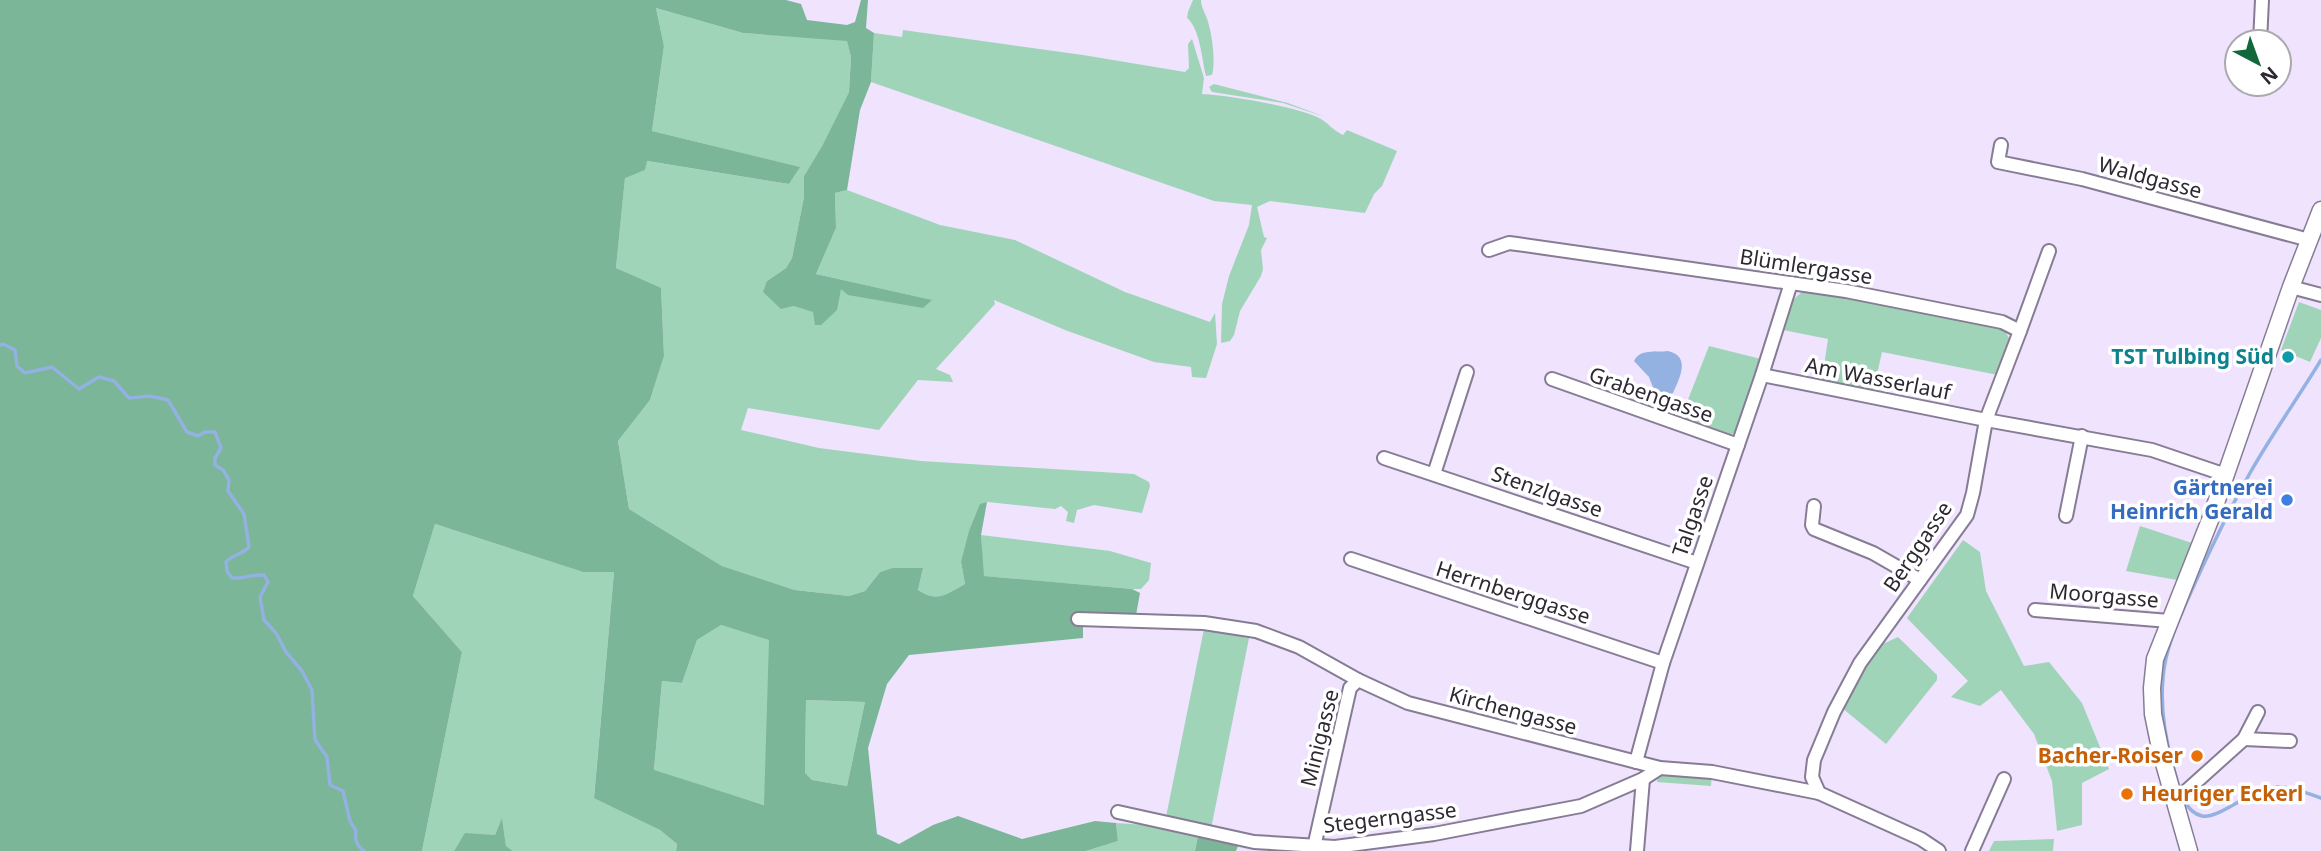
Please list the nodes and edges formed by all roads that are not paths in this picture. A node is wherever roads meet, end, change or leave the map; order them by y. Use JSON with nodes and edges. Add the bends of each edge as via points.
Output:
{"nodes":[{"id":1,"x":2262,"y":0,"type":"edge"},
{"id":2,"x":2261,"y":28,"type":"edge"},
{"id":3,"x":2001,"y":145,"type":"dead end"},
{"id":4,"x":2321,"y":209,"type":"edge"},
{"id":5,"x":2309,"y":240,"type":"junction"},
{"id":6,"x":1489,"y":250,"type":"dead end"},
{"id":7,"x":2049,"y":251,"type":"dead end"},
{"id":8,"x":1791,"y":284,"type":"junction"},
{"id":9,"x":2291,"y":287,"type":"junction"},
{"id":10,"x":2321,"y":295,"type":"edge"},
{"id":11,"x":2020,"y":331,"type":"junction"},
{"id":12,"x":1467,"y":372,"type":"dead end"},
{"id":13,"x":1762,"y":375,"type":"junction"},
{"id":14,"x":1552,"y":379,"type":"dead end"},
{"id":15,"x":1986,"y":420,"type":"junction"},
{"id":16,"x":2082,"y":436,"type":"junction"},
{"id":17,"x":1738,"y":445,"type":"junction"},
{"id":18,"x":1384,"y":458,"type":"dead end"},
{"id":19,"x":1434,"y":474,"type":"junction"},
{"id":20,"x":2226,"y":475,"type":"junction"},
{"id":21,"x":1814,"y":506,"type":"dead end"},
{"id":22,"x":2066,"y":516,"type":"dead end"},
{"id":23,"x":1351,"y":559,"type":"dead end"},
{"id":24,"x":1697,"y":563,"type":"junction"},
{"id":25,"x":1920,"y":580,"type":"junction"},
{"id":26,"x":2035,"y":610,"type":"dead end"},
{"id":27,"x":1078,"y":619,"type":"dead end"},
{"id":28,"x":2169,"y":621,"type":"junction"},
{"id":29,"x":1663,"y":663,"type":"junction"},
{"id":30,"x":1358,"y":680,"type":"junction"},
{"id":31,"x":2258,"y":712,"type":"dead end"},
{"id":32,"x":2244,"y":739,"type":"junction"},
{"id":33,"x":2290,"y":741,"type":"dead end"},
{"id":34,"x":1636,"y":762,"type":"junction"},
{"id":35,"x":1660,"y":768,"type":"junction"},
{"id":36,"x":1643,"y":779,"type":"junction"},
{"id":37,"x":2004,"y":779,"type":"dead end"},
{"id":38,"x":1819,"y":793,"type":"junction"},
{"id":39,"x":2175,"y":801,"type":"junction"},
{"id":40,"x":1118,"y":812,"type":"dead end"},
{"id":41,"x":1314,"y":847,"type":"junction"},
{"id":42,"x":1637,"y":851,"type":"edge"},
{"id":43,"x":1938,"y":851,"type":"edge"},
{"id":44,"x":1972,"y":851,"type":"edge"},
{"id":45,"x":2189,"y":851,"type":"edge"}],
"edges":[{"from":1,"to":2,"type":"street"},
{"from":3,"to":5,"type":"street","name":"Waldgasse","via":[[1998,162],[2082,179]]},
{"from":4,"to":5,"type":"street"},
{"from":5,"to":9,"type":"street"},
{"from":6,"to":8,"type":"street","name":"Blümlergasse","via":[[1509,243]]},
{"from":7,"to":11,"type":"street"},
{"from":8,"to":11,"type":"street","name":"Blümlergasse","via":[[1978,317]]},
{"from":8,"to":13,"type":"street","name":"Talgasse"},
{"from":9,"to":10,"type":"street"},
{"from":9,"to":20,"type":"street"},
{"from":11,"to":15,"type":"street"},
{"from":12,"to":19,"type":"street"},
{"from":13,"to":15,"type":"street","name":"Am Wasserlauf"},
{"from":13,"to":17,"type":"street","name":"Talgasse"},
{"from":14,"to":17,"type":"street","name":"Grabengasse"},
{"from":15,"to":16,"type":"street"},
{"from":15,"to":25,"type":"street","name":"Berggasse","via":[[1967,515]]},
{"from":16,"to":20,"type":"street","via":[[2152,450]]},
{"from":16,"to":22,"type":"street"},
{"from":17,"to":24,"type":"street","name":"Talgasse"},
{"from":18,"to":19,"type":"street","name":"Stenzlgasse"},
{"from":19,"to":24,"type":"street","name":"Stenzlgasse"},
{"from":20,"to":28,"type":"street"},
{"from":21,"to":25,"type":"street","via":[[1814,529],[1873,553]]},
{"from":23,"to":29,"type":"street","name":"Herrnberggasse"},
{"from":24,"to":29,"type":"street","name":"Talgasse"},
{"from":25,"to":38,"type":"street","name":"Berggasse","via":[[1860,663],[1834,712],[1814,760],[1812,777]]},
{"from":26,"to":28,"type":"street","name":"Moorgasse"},
{"from":27,"to":30,"type":"street","name":"Kirchengasse","via":[[1204,623],[1256,631],[1299,647]]},
{"from":28,"to":39,"type":"street","via":[[2155,659],[2152,688],[2153,715]]},
{"from":29,"to":34,"type":"street","name":"Talgasse"},
{"from":30,"to":34,"type":"street","name":"Kirchengasse","via":[[1408,703]]},
{"from":30,"to":41,"type":"street","name":"Minigasse","via":[[1350,688]]},
{"from":31,"to":32,"type":"street"},
{"from":32,"to":33,"type":"street"},
{"from":32,"to":39,"type":"street"},
{"from":34,"to":35,"type":"street","name":"Kirchengasse"},
{"from":35,"to":36,"type":"street","name":"Stegerngasse"},
{"from":35,"to":38,"type":"street","name":"Kirchengasse","via":[[1712,772]]},
{"from":36,"to":41,"type":"street","name":"Stegerngasse","via":[[1581,806],[1434,834]]},
{"from":36,"to":42,"type":"street"},
{"from":37,"to":44,"type":"street"},
{"from":38,"to":43,"type":"street","name":"Kirchengasse"},
{"from":39,"to":45,"type":"street"},
{"from":40,"to":41,"type":"street","name":"Stegerngasse","via":[[1254,842]]}]}
